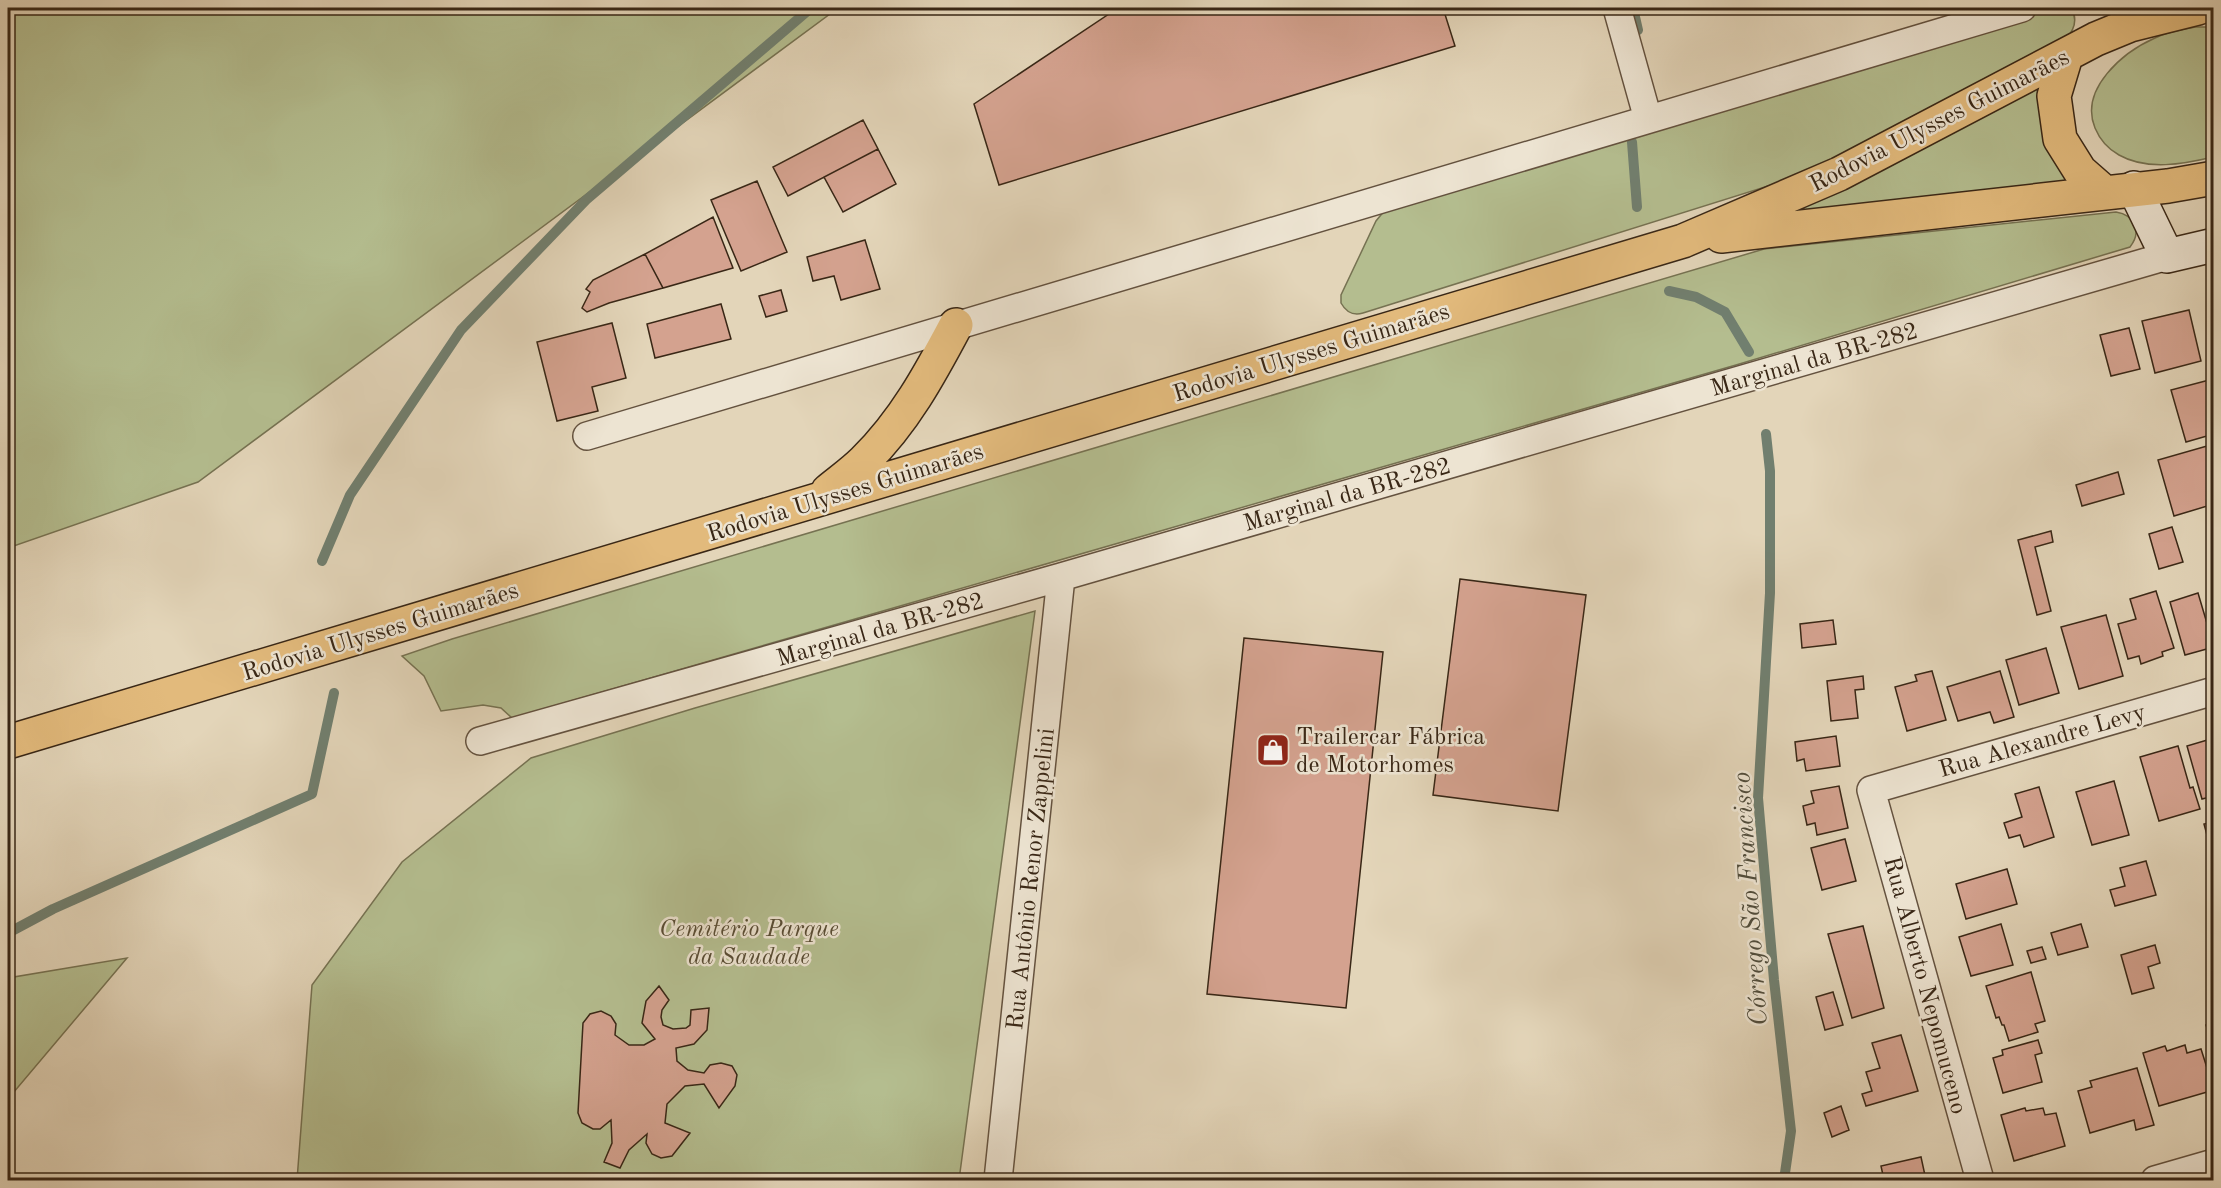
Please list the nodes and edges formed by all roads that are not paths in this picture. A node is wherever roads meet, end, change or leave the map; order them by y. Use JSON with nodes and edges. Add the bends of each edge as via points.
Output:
{"nodes":[{"id":1,"x":1617,"y":8,"type":"edge"},
{"id":2,"x":2022,"y":8,"type":"edge"},
{"id":3,"x":2112,"y":8,"type":"edge"},
{"id":4,"x":2198,"y":8,"type":"edge"},
{"id":5,"x":2096,"y":39,"type":"junction"},
{"id":6,"x":2066,"y":56,"type":"junction"},
{"id":7,"x":1648,"y":119,"type":"junction"},
{"id":8,"x":2214,"y":178,"type":"edge"},
{"id":9,"x":2119,"y":190,"type":"junction"},
{"id":10,"x":1683,"y":240,"type":"junction"},
{"id":11,"x":2214,"y":245,"type":"edge"},
{"id":12,"x":2167,"y":256,"type":"junction"},
{"id":13,"x":956,"y":325,"type":"junction"},
{"id":14,"x":587,"y":436,"type":"dead end"},
{"id":15,"x":818,"y":500,"type":"junction"},
{"id":16,"x":1061,"y":577,"type":"junction"},
{"id":17,"x":2214,"y":691,"type":"edge"},
{"id":18,"x":480,"y":741,"type":"dead end"},
{"id":19,"x":8,"y":742,"type":"edge"},
{"id":20,"x":1871,"y":790,"type":"joint"},
{"id":21,"x":2214,"y":1163,"type":"edge"},
{"id":22,"x":998,"y":1180,"type":"edge"},
{"id":23,"x":1980,"y":1180,"type":"edge"},
{"id":24,"x":2155,"y":1180,"type":"edge"}],
"edges":[{"from":1,"to":7,"type":"street"},
{"from":2,"to":7,"type":"street"},
{"from":3,"to":5,"type":"highway"},
{"from":4,"to":5,"type":"highway","name":"Rodovia Ulysses Guimarães","via":[[2130,25]]},
{"from":5,"to":6,"type":"highway","name":"Rodovia Ulysses Guimarães"},
{"from":6,"to":9,"type":"highway","via":[[2054,96],[2060,139],[2080,171]]},
{"from":6,"to":10,"type":"highway","name":"Rodovia Ulysses Guimarães","via":[[1839,174]]},
{"from":7,"to":13,"type":"street"},
{"from":8,"to":9,"type":"highway","name":"Rodovia Ulysses Guimarães"},
{"from":9,"to":10,"type":"highway","name":"Rodovia Ulysses Guimarães"},
{"from":9,"to":12,"type":"main road"},
{"from":10,"to":15,"type":"highway","name":"Rodovia Ulysses Guimarães"},
{"from":11,"to":12,"type":"main road","name":"Marginal da BR-282"},
{"from":12,"to":16,"type":"street","name":"Marginal da BR-282"},
{"from":13,"to":14,"type":"street"},
{"from":13,"to":15,"type":"highway","via":[[924,385],[896,425],[864,461]]},
{"from":15,"to":19,"type":"highway","name":"Rodovia Ulysses Guimarães"},
{"from":16,"to":18,"type":"street","name":"Marginal da BR-282"},
{"from":16,"to":22,"type":"street","name":"Rua Antônio Renor Zappelini"},
{"from":17,"to":20,"type":"street","name":"Rua Alexandre Levy"},
{"from":20,"to":23,"type":"street","name":"Rua Alberto Nepomuceno"},
{"from":21,"to":24,"type":"street"}]}
